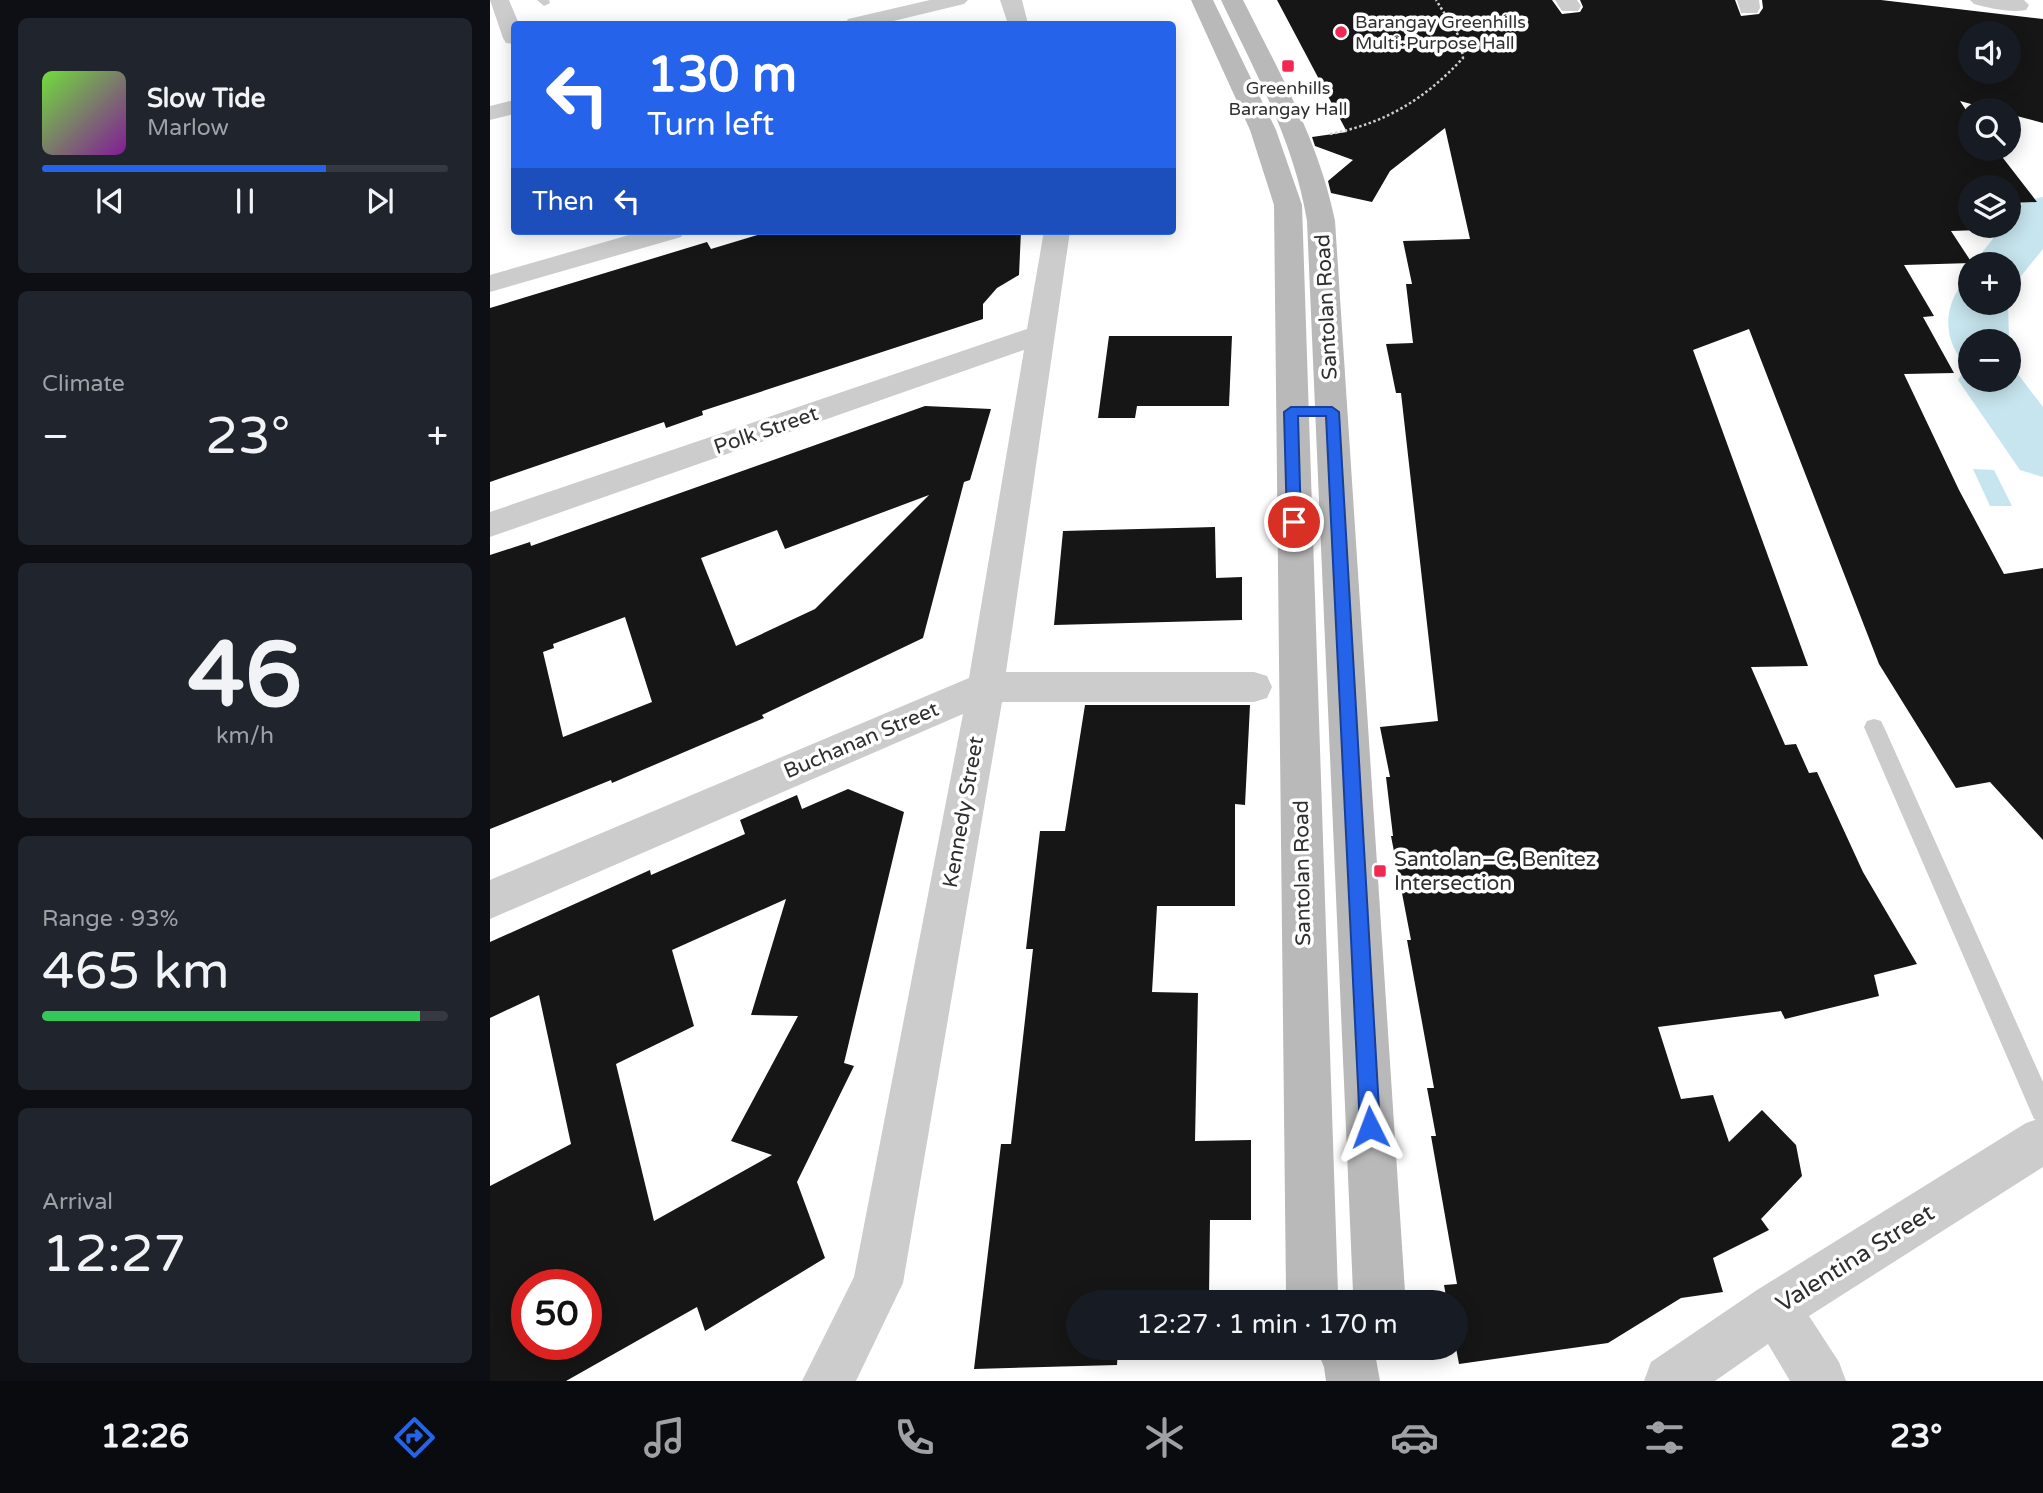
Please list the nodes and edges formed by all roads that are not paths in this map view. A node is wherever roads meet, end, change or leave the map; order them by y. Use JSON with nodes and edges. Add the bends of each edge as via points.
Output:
{"nodes":[{"id":1,"x":498,"y":0,"type":"edge"},
{"id":2,"x":957,"y":0,"type":"edge"},
{"id":3,"x":1011,"y":0,"type":"edge"},
{"id":4,"x":1202,"y":0,"type":"edge"},
{"id":5,"x":1232,"y":0,"type":"edge"},
{"id":6,"x":1981,"y":0,"type":"edge"},
{"id":7,"x":2018,"y":5,"type":"dead end"},
{"id":8,"x":869,"y":21,"type":"edge"},
{"id":9,"x":1016,"y":21,"type":"edge"},
{"id":10,"x":511,"y":31,"type":"edge"},
{"id":11,"x":511,"y":108,"type":"edge"},
{"id":12,"x":490,"y":113,"type":"edge"},
{"id":13,"x":658,"y":235,"type":"edge"},
{"id":14,"x":1056,"y":235,"type":"edge"},
{"id":15,"x":490,"y":284,"type":"edge"},
{"id":16,"x":1042,"y":334,"type":"junction"},
{"id":17,"x":1311,"y":412,"type":"junction"},
{"id":18,"x":490,"y":525,"type":"edge"},
{"id":19,"x":986,"y":687,"type":"junction"},
{"id":20,"x":1254,"y":687,"type":"dead end"},
{"id":21,"x":1874,"y":727,"type":"dead end"},
{"id":22,"x":490,"y":900,"type":"edge"},
{"id":23,"x":2043,"y":1110,"type":"edge"},
{"id":24,"x":2043,"y":1140,"type":"edge"},
{"id":25,"x":1312,"y":1290,"type":"edge"},
{"id":26,"x":1379,"y":1290,"type":"edge"},
{"id":27,"x":1775,"y":1308,"type":"junction"},
{"id":28,"x":828,"y":1381,"type":"edge"},
{"id":29,"x":1670,"y":1381,"type":"edge"},
{"id":30,"x":1820,"y":1381,"type":"edge"}],
"edges":[{"from":1,"to":10,"type":"street"},
{"from":2,"to":8,"type":"street"},
{"from":3,"to":9,"type":"street"},
{"from":4,"to":17,"type":"main road","name":"Santolan Road","via":[[1284,187]]},
{"from":5,"to":17,"type":"main road","name":"Santolan Road","via":[[1298,139],[1321,221]]},
{"from":6,"to":7,"type":"street"},
{"from":11,"to":12,"type":"street"},
{"from":13,"to":15,"type":"street"},
{"from":14,"to":16,"type":"street","name":"Kennedy Street"},
{"from":16,"to":18,"type":"street","name":"Polk Street"},
{"from":16,"to":19,"type":"street","name":"Kennedy Street"},
{"from":17,"to":25,"type":"main road","name":"Santolan Road"},
{"from":17,"to":26,"type":"main road","name":"Santolan Road"},
{"from":19,"to":20,"type":"street","name":"Buchanan Street"},
{"from":19,"to":22,"type":"street","name":"Buchanan Street"},
{"from":19,"to":28,"type":"street","name":"Kennedy Street","via":[[878,1283]]},
{"from":21,"to":23,"type":"lane"},
{"from":24,"to":27,"type":"street","name":"Valentina Street"},
{"from":27,"to":29,"type":"street","name":"Valentina Street"},
{"from":27,"to":30,"type":"street"}]}
